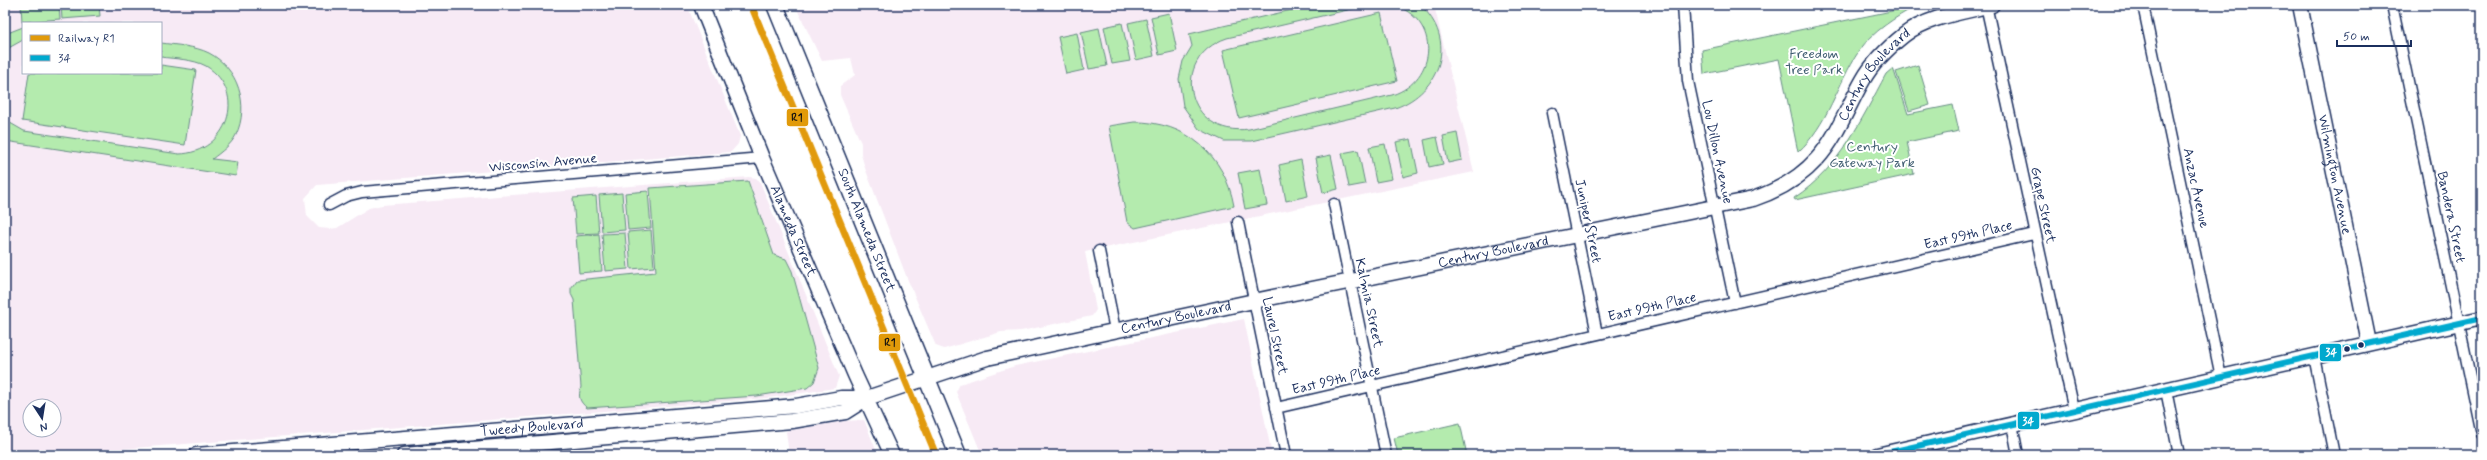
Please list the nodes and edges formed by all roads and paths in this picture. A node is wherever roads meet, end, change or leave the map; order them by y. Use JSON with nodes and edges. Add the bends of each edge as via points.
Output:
{"nodes":[{"id":1,"x":701,"y":5,"type":"edge"},
{"id":2,"x":775,"y":5,"type":"edge"},
{"id":3,"x":1683,"y":5,"type":"edge"},
{"id":4,"x":2143,"y":5,"type":"edge"},
{"id":5,"x":2300,"y":5,"type":"edge"},
{"id":6,"x":2392,"y":5,"type":"edge"},
{"id":7,"x":1988,"y":6,"type":"edge"},
{"id":8,"x":1552,"y":113,"type":"dead end"},
{"id":9,"x":762,"y":158,"type":"junction"},
{"id":10,"x":1334,"y":204,"type":"dead end"},
{"id":11,"x":329,"y":205,"type":"dead end"},
{"id":12,"x":1715,"y":208,"type":"junction"},
{"id":13,"x":1238,"y":222,"type":"dead end"},
{"id":14,"x":2034,"y":234,"type":"junction"},
{"id":15,"x":1577,"y":235,"type":"junction"},
{"id":16,"x":1099,"y":251,"type":"dead end"},
{"id":17,"x":1350,"y":281,"type":"junction"},
{"id":18,"x":1254,"y":300,"type":"junction"},
{"id":19,"x":1735,"y":303,"type":"junction"},
{"id":20,"x":2482,"y":318,"type":"edge"},
{"id":21,"x":2459,"y":323,"type":"junction"},
{"id":22,"x":1115,"y":330,"type":"junction"},
{"id":23,"x":1597,"y":334,"type":"junction"},
{"id":24,"x":2369,"y":344,"type":"junction"},
{"id":25,"x":2314,"y":356,"type":"junction"},
{"id":26,"x":2221,"y":377,"type":"junction"},
{"id":27,"x":920,"y":380,"type":"junction"},
{"id":28,"x":1372,"y":386,"type":"junction"},
{"id":29,"x":2166,"y":390,"type":"junction"},
{"id":30,"x":867,"y":398,"type":"junction"},
{"id":31,"x":1276,"y":408,"type":"junction"},
{"id":32,"x":2074,"y":410,"type":"junction"},
{"id":33,"x":2012,"y":424,"type":"junction"},
{"id":34,"x":479,"y":433,"type":"junction"},
{"id":35,"x":2482,"y":434,"type":"edge"},
{"id":36,"x":481,"y":452,"type":"edge"},
{"id":37,"x":196,"y":455,"type":"edge"},
{"id":38,"x":404,"y":455,"type":"edge"},
{"id":39,"x":892,"y":455,"type":"edge"},
{"id":40,"x":958,"y":455,"type":"edge"},
{"id":41,"x":1286,"y":455,"type":"edge"},
{"id":42,"x":1386,"y":455,"type":"edge"},
{"id":43,"x":1877,"y":455,"type":"edge"},
{"id":44,"x":2018,"y":455,"type":"edge"},
{"id":45,"x":2179,"y":455,"type":"edge"},
{"id":46,"x":2334,"y":455,"type":"edge"}],
"edges":[{"from":1,"to":9,"type":"main road","name":"Alameda Street"},
{"from":2,"to":27,"type":"main road","name":"South Alameda Street"},
{"from":3,"to":12,"type":"street","name":"Lou Dillon Avenue","via":[[1688,81]]},
{"from":4,"to":26,"type":"street","name":"Anzac Avenue"},
{"from":5,"to":24,"type":"main road","name":"Wilmington Avenue"},
{"from":6,"to":21,"type":"street","name":"Bandera Street"},
{"from":7,"to":12,"type":"main road","name":"Century Boulevard","via":[[1930,21],[1904,35],[1878,60],[1864,79],[1828,144],[1802,173],[1770,193]]},
{"from":7,"to":14,"type":"street","name":"Grape Street"},
{"from":8,"to":15,"type":"street","name":"Juniper Street"},
{"from":9,"to":11,"type":"street","name":"Wisconsin Avenue","via":[[362,192],[346,196]]},
{"from":9,"to":30,"type":"main road","name":"Alameda Street"},
{"from":10,"to":17,"type":"street","name":"Kalmia Street"},
{"from":12,"to":15,"type":"main road","name":"Century Boulevard"},
{"from":12,"to":19,"type":"street","name":"Lou Dillon Avenue"},
{"from":13,"to":18,"type":"street","name":"Laurel Street"},
{"from":14,"to":19,"type":"street","name":"East 99th Place"},
{"from":14,"to":32,"type":"street","name":"Grape Street"},
{"from":15,"to":17,"type":"main road","name":"Century Boulevard"},
{"from":15,"to":23,"type":"street","name":"Juniper Street"},
{"from":16,"to":22,"type":"street"},
{"from":17,"to":18,"type":"main road","name":"Century Boulevard"},
{"from":17,"to":28,"type":"street","name":"Kalmia Street"},
{"from":18,"to":22,"type":"main road","name":"Century Boulevard"},
{"from":18,"to":31,"type":"street","name":"Laurel Street"},
{"from":19,"to":23,"type":"street","name":"East 99th Place"},
{"from":20,"to":21,"type":"main road"},
{"from":21,"to":24,"type":"main road"},
{"from":21,"to":35,"type":"street","name":"Bandera Street"},
{"from":22,"to":27,"type":"main road","name":"Century Boulevard","via":[[987,358]]},
{"from":23,"to":28,"type":"street","name":"East 99th Place"},
{"from":24,"to":25,"type":"main road"},
{"from":25,"to":26,"type":"main road"},
{"from":25,"to":46,"type":"street"},
{"from":26,"to":29,"type":"main road"},
{"from":27,"to":30,"type":"main road","name":"Tweedy Boulevard"},
{"from":27,"to":40,"type":"main road","name":"South Alameda Street"},
{"from":28,"to":31,"type":"street","name":"East 99th Place"},
{"from":28,"to":42,"type":"street","name":"Kalmia Street"},
{"from":29,"to":32,"type":"main road"},
{"from":29,"to":45,"type":"street"},
{"from":30,"to":34,"type":"main road","name":"Tweedy Boulevard","via":[[841,398],[796,406]]},
{"from":30,"to":36,"type":"main road","name":"Tweedy Boulevard","via":[[845,412],[798,420]]},
{"from":30,"to":39,"type":"main road","name":"Alameda Street"},
{"from":31,"to":41,"type":"street","name":"Laurel Street"},
{"from":32,"to":33,"type":"main road"},
{"from":33,"to":43,"type":"main road"},
{"from":33,"to":44,"type":"street"},
{"from":34,"to":36,"type":"main road"},
{"from":34,"to":37,"type":"main road","name":"Tweedy Boulevard"},
{"from":36,"to":38,"type":"main road","name":"Tweedy Boulevard"}]}
